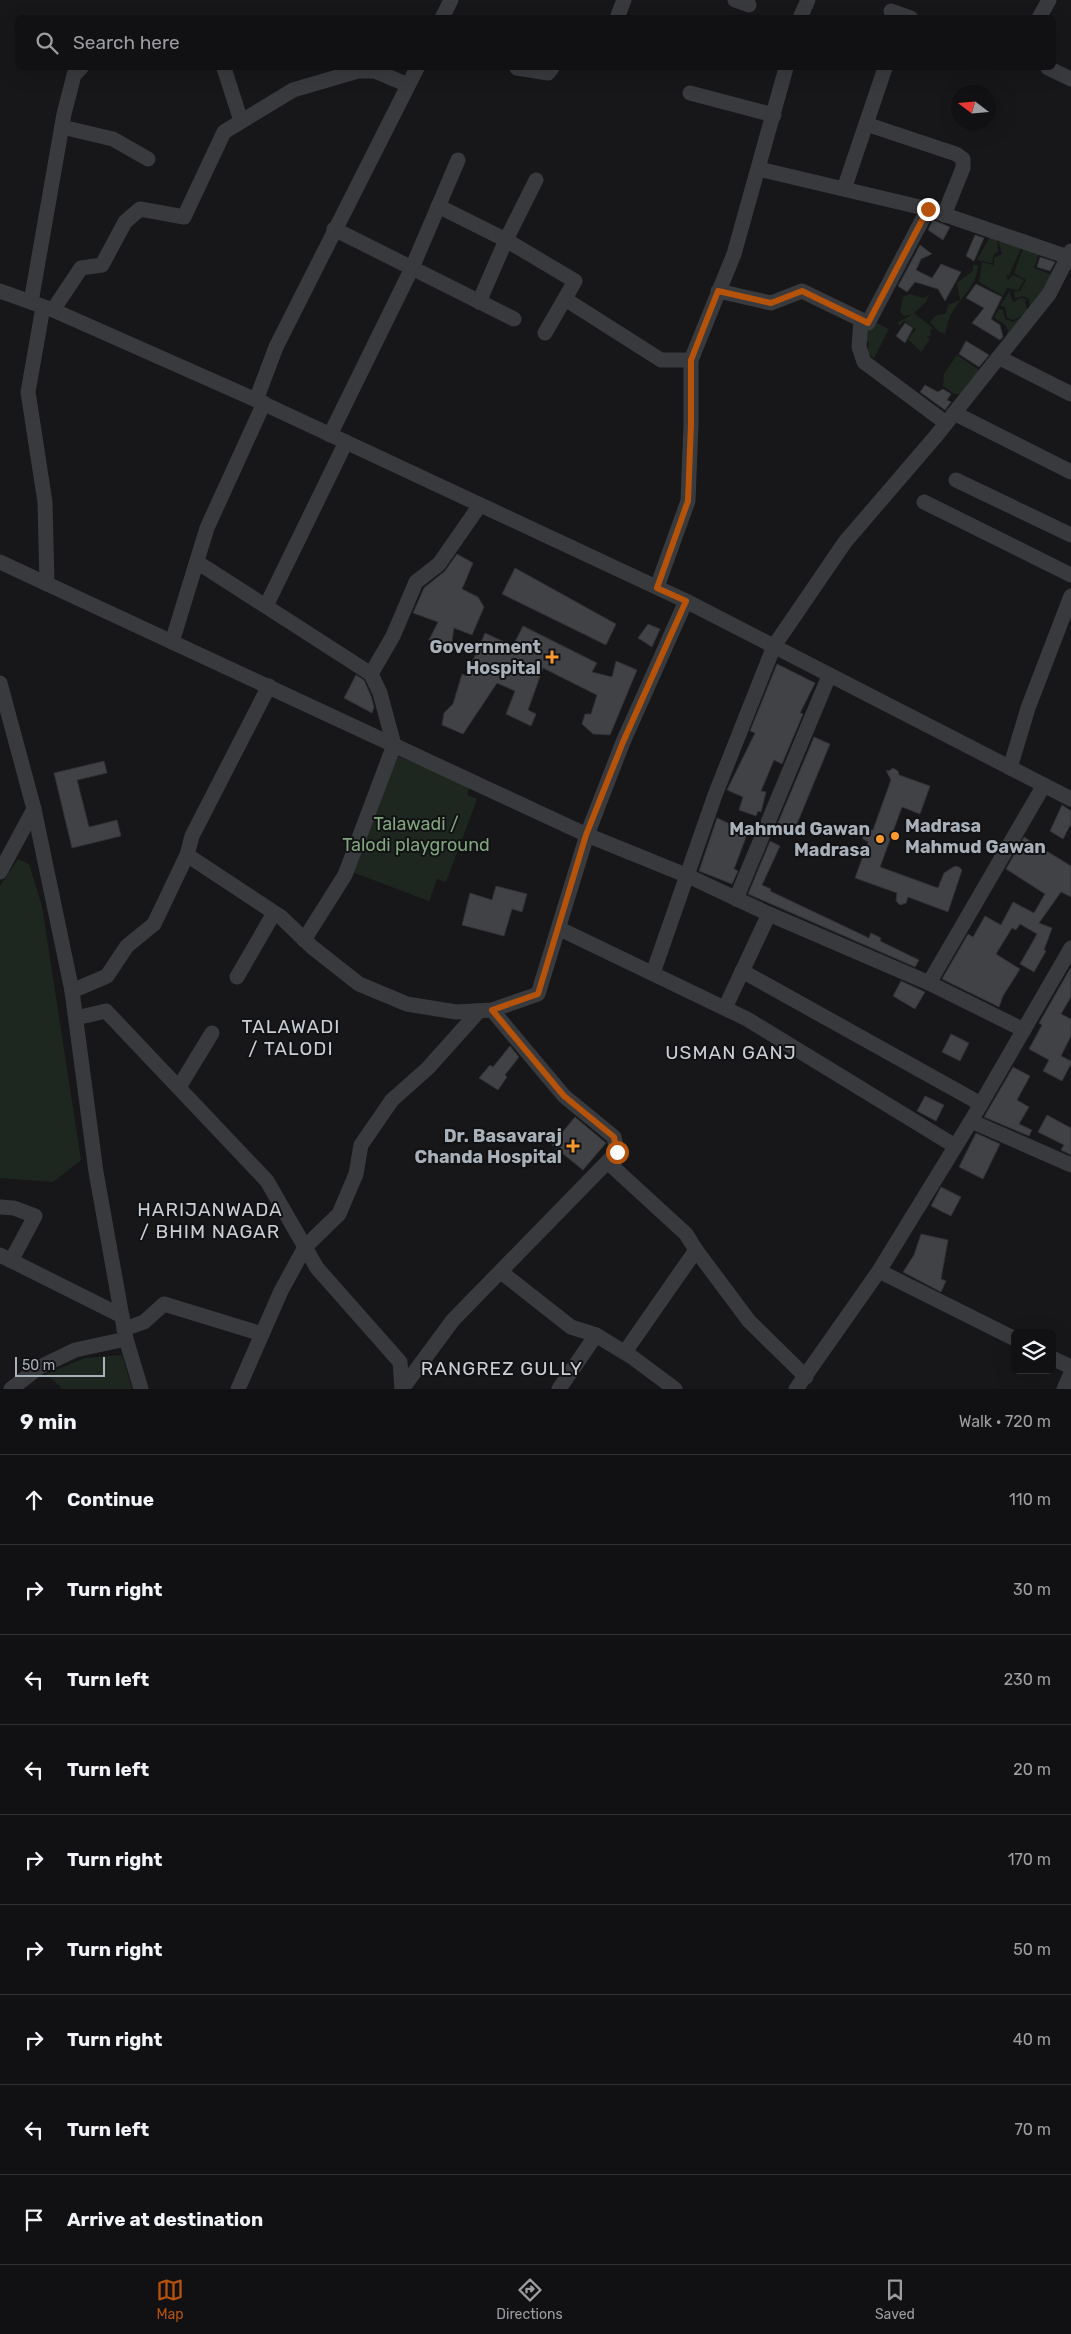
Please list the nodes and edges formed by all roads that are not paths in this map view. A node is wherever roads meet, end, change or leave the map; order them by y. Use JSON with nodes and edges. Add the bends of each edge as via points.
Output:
{"nodes":[{"id":1,"x":451,"y":0,"type":"edge"},
{"id":2,"x":624,"y":0,"type":"edge"},
{"id":3,"x":808,"y":0,"type":"edge"},
{"id":4,"x":1049,"y":0,"type":"edge"},
{"id":5,"x":444,"y":15,"type":"edge"},
{"id":6,"x":619,"y":15,"type":"edge"},
{"id":7,"x":801,"y":15,"type":"edge"},
{"id":8,"x":1042,"y":15,"type":"edge"},
{"id":9,"x":79,"y":70,"type":"edge"},
{"id":10,"x":225,"y":70,"type":"edge"},
{"id":11,"x":416,"y":70,"type":"edge"},
{"id":12,"x":529,"y":70,"type":"edge"},
{"id":13,"x":550,"y":70,"type":"edge"},
{"id":14,"x":785,"y":70,"type":"edge"},
{"id":15,"x":884,"y":70,"type":"edge"},
{"id":16,"x":1052,"y":70,"type":"edge"},
{"id":17,"x":1071,"y":79,"type":"edge"},
{"id":18,"x":408,"y":85,"type":"junction"},
{"id":19,"x":690,"y":93,"type":"dead end"},
{"id":20,"x":774,"y":115,"type":"junction"},
{"id":21,"x":241,"y":121,"type":"junction"},
{"id":22,"x":866,"y":124,"type":"junction"},
{"id":23,"x":62,"y":127,"type":"junction"},
{"id":24,"x":148,"y":159,"type":"dead end"},
{"id":25,"x":458,"y":160,"type":"dead end"},
{"id":26,"x":759,"y":169,"type":"junction"},
{"id":27,"x":536,"y":180,"type":"dead end"},
{"id":28,"x":844,"y":189,"type":"junction"},
{"id":29,"x":438,"y":206,"type":"junction"},
{"id":30,"x":928,"y":209,"type":"junction"},
{"id":31,"x":944,"y":215,"type":"junction"},
{"id":32,"x":334,"y":229,"type":"junction"},
{"id":33,"x":506,"y":240,"type":"junction"},
{"id":34,"x":1069,"y":254,"type":"edge"},
{"id":35,"x":412,"y":268,"type":"junction"},
{"id":36,"x":0,"y":291,"type":"edge"},
{"id":37,"x":718,"y":291,"type":"junction"},
{"id":38,"x":565,"y":299,"type":"junction"},
{"id":39,"x":479,"y":302,"type":"junction"},
{"id":40,"x":43,"y":306,"type":"junction"},
{"id":41,"x":514,"y":319,"type":"dead end"},
{"id":42,"x":861,"y":320,"type":"junction"},
{"id":43,"x":545,"y":333,"type":"dead end"},
{"id":44,"x":1000,"y":358,"type":"junction"},
{"id":45,"x":691,"y":360,"type":"junction"},
{"id":46,"x":1071,"y":394,"type":"edge"},
{"id":47,"x":260,"y":402,"type":"junction"},
{"id":48,"x":950,"y":418,"type":"junction"},
{"id":49,"x":330,"y":435,"type":"junction"},
{"id":50,"x":346,"y":442,"type":"junction"},
{"id":51,"x":1071,"y":472,"type":"edge"},
{"id":52,"x":956,"y":480,"type":"dead end"},
{"id":53,"x":924,"y":502,"type":"dead end"},
{"id":54,"x":480,"y":505,"type":"junction"},
{"id":55,"x":1071,"y":535,"type":"edge"},
{"id":56,"x":0,"y":562,"type":"edge"},
{"id":57,"x":197,"y":562,"type":"junction"},
{"id":58,"x":1071,"y":575,"type":"edge"},
{"id":59,"x":48,"y":584,"type":"junction"},
{"id":60,"x":657,"y":588,"type":"junction"},
{"id":61,"x":1071,"y":596,"type":"edge"},
{"id":62,"x":686,"y":601,"type":"junction"},
{"id":63,"x":266,"y":606,"type":"junction"},
{"id":64,"x":172,"y":642,"type":"junction"},
{"id":65,"x":774,"y":646,"type":"junction"},
{"id":66,"x":371,"y":674,"type":"junction"},
{"id":67,"x":829,"y":676,"type":"junction"},
{"id":68,"x":0,"y":683,"type":"edge"},
{"id":69,"x":269,"y":686,"type":"junction"},
{"id":70,"x":394,"y":745,"type":"junction"},
{"id":71,"x":1010,"y":768,"type":"junction"},
{"id":72,"x":1044,"y":785,"type":"junction"},
{"id":73,"x":1071,"y":799,"type":"edge"},
{"id":74,"x":34,"y":809,"type":"junction"},
{"id":75,"x":586,"y":835,"type":"junction"},
{"id":76,"x":187,"y":855,"type":"junction"},
{"id":77,"x":0,"y":872,"type":"edge"},
{"id":78,"x":688,"y":876,"type":"junction"},
{"id":79,"x":736,"y":899,"type":"junction"},
{"id":80,"x":274,"y":913,"type":"junction"},
{"id":81,"x":769,"y":914,"type":"junction"},
{"id":82,"x":560,"y":929,"type":"junction"},
{"id":83,"x":304,"y":940,"type":"junction"},
{"id":84,"x":1071,"y":948,"type":"edge"},
{"id":85,"x":742,"y":971,"type":"junction"},
{"id":86,"x":653,"y":973,"type":"junction"},
{"id":87,"x":237,"y":977,"type":"dead end"},
{"id":88,"x":929,"y":983,"type":"junction"},
{"id":89,"x":72,"y":991,"type":"junction"},
{"id":90,"x":725,"y":1008,"type":"junction"},
{"id":91,"x":485,"y":1010,"type":"junction"},
{"id":92,"x":76,"y":1018,"type":"junction"},
{"id":93,"x":1024,"y":1030,"type":"junction"},
{"id":94,"x":212,"y":1033,"type":"dead end"},
{"id":95,"x":179,"y":1087,"type":"junction"},
{"id":96,"x":981,"y":1104,"type":"junction"},
{"id":97,"x":971,"y":1121,"type":"junction"},
{"id":98,"x":955,"y":1146,"type":"junction"},
{"id":99,"x":617,"y":1152,"type":"junction"},
{"id":100,"x":1071,"y":1165,"type":"edge"},
{"id":101,"x":0,"y":1207,"type":"edge"},
{"id":102,"x":305,"y":1247,"type":"junction"},
{"id":103,"x":696,"y":1250,"type":"junction"},
{"id":104,"x":6,"y":1258,"type":"edge"},
{"id":105,"x":879,"y":1271,"type":"junction"},
{"id":106,"x":501,"y":1272,"type":"junction"},
{"id":107,"x":124,"y":1328,"type":"junction"},
{"id":108,"x":262,"y":1334,"type":"junction"},
{"id":109,"x":596,"y":1335,"type":"junction"},
{"id":110,"x":1011,"y":1337,"type":"edge"},
{"id":111,"x":624,"y":1352,"type":"junction"},
{"id":112,"x":1056,"y":1360,"type":"edge"},
{"id":113,"x":1071,"y":1367,"type":"edge"},
{"id":114,"x":1071,"y":1373,"type":"edge"},
{"id":115,"x":801,"y":1383,"type":"edge"},
{"id":116,"x":12,"y":1389,"type":"edge"},
{"id":117,"x":141,"y":1389,"type":"edge"},
{"id":118,"x":238,"y":1389,"type":"edge"},
{"id":119,"x":559,"y":1389,"type":"edge"},
{"id":120,"x":675,"y":1389,"type":"edge"},
{"id":121,"x":1064,"y":1389,"type":"edge"}],
"edges":[{"from":1,"to":5,"type":"street"},
{"from":2,"to":6,"type":"street"},
{"from":3,"to":7,"type":"street"},
{"from":4,"to":8,"type":"street"},
{"from":9,"to":23,"type":"street","via":[[74,75]]},
{"from":10,"to":21,"type":"street"},
{"from":11,"to":18,"type":"street"},
{"from":12,"to":13,"type":"street","via":[[548,73]]},
{"from":14,"to":20,"type":"street"},
{"from":15,"to":22,"type":"street"},
{"from":16,"to":17,"type":"street"},
{"from":18,"to":21,"type":"street","via":[[375,71],[358,71],[293,90]]},
{"from":18,"to":32,"type":"street"},
{"from":19,"to":20,"type":"street"},
{"from":20,"to":26,"type":"street"},
{"from":21,"to":40,"type":"street","via":[[224,132],[184,217],[140,209],[125,222],[102,265],[81,268]]},
{"from":22,"to":28,"type":"street"},
{"from":22,"to":31,"type":"street","via":[[963,159],[963,168]]},
{"from":23,"to":24,"type":"street","via":[[112,139]]},
{"from":23,"to":40,"type":"street"},
{"from":25,"to":29,"type":"street"},
{"from":26,"to":28,"type":"street"},
{"from":26,"to":37,"type":"street","via":[[734,254]]},
{"from":27,"to":33,"type":"street"},
{"from":28,"to":30,"type":"street"},
{"from":29,"to":33,"type":"street"},
{"from":29,"to":35,"type":"street"},
{"from":30,"to":31,"type":"street"},
{"from":30,"to":42,"type":"street","via":[[868,323]]},
{"from":31,"to":34,"type":"street"},
{"from":32,"to":35,"type":"street"},
{"from":32,"to":47,"type":"street","via":[[276,346]]},
{"from":33,"to":38,"type":"street","via":[[576,282]]},
{"from":33,"to":39,"type":"street"},
{"from":34,"to":44,"type":"street","via":[[1050,294]]},
{"from":35,"to":39,"type":"street"},
{"from":35,"to":49,"type":"street"},
{"from":36,"to":40,"type":"street"},
{"from":37,"to":42,"type":"street","via":[[771,303],[802,291]]},
{"from":37,"to":45,"type":"street"},
{"from":38,"to":43,"type":"street"},
{"from":38,"to":45,"type":"street","via":[[661,360]]},
{"from":39,"to":41,"type":"street"},
{"from":40,"to":47,"type":"street"},
{"from":40,"to":59,"type":"street","via":[[28,392],[45,502]]},
{"from":42,"to":48,"type":"street","via":[[859,347],[864,362]]},
{"from":44,"to":46,"type":"street"},
{"from":44,"to":48,"type":"street"},
{"from":45,"to":60,"type":"street","via":[[688,501]]},
{"from":47,"to":49,"type":"street"},
{"from":47,"to":57,"type":"street","via":[[207,528]]},
{"from":48,"to":51,"type":"street"},
{"from":48,"to":65,"type":"street","via":[[845,542]]},
{"from":49,"to":50,"type":"street"},
{"from":50,"to":54,"type":"street"},
{"from":50,"to":63,"type":"street"},
{"from":52,"to":55,"type":"street"},
{"from":53,"to":58,"type":"street"},
{"from":54,"to":60,"type":"street"},
{"from":54,"to":66,"type":"street","via":[[439,564],[416,582],[393,636]]},
{"from":56,"to":59,"type":"street"},
{"from":57,"to":63,"type":"street"},
{"from":57,"to":64,"type":"street"},
{"from":59,"to":64,"type":"street"},
{"from":60,"to":62,"type":"street"},
{"from":61,"to":71,"type":"street","via":[[1028,708]]},
{"from":62,"to":65,"type":"street"},
{"from":62,"to":75,"type":"street","via":[[623,742]]},
{"from":63,"to":66,"type":"street"},
{"from":64,"to":69,"type":"street"},
{"from":65,"to":67,"type":"street"},
{"from":65,"to":78,"type":"street"},
{"from":66,"to":70,"type":"street","via":[[380,693]]},
{"from":67,"to":71,"type":"street"},
{"from":67,"to":79,"type":"street"},
{"from":68,"to":74,"type":"street"},
{"from":69,"to":70,"type":"street"},
{"from":69,"to":76,"type":"street","via":[[192,836]]},
{"from":70,"to":75,"type":"street"},
{"from":70,"to":83,"type":"street","via":[[345,875]]},
{"from":71,"to":72,"type":"street"},
{"from":72,"to":73,"type":"street"},
{"from":72,"to":88,"type":"street"},
{"from":74,"to":77,"type":"street"},
{"from":74,"to":89,"type":"street"},
{"from":75,"to":78,"type":"street"},
{"from":75,"to":82,"type":"street"},
{"from":76,"to":80,"type":"street"},
{"from":76,"to":89,"type":"street","via":[[154,924],[127,946],[107,976]]},
{"from":78,"to":79,"type":"street"},
{"from":78,"to":86,"type":"street"},
{"from":79,"to":81,"type":"street"},
{"from":80,"to":83,"type":"street"},
{"from":80,"to":87,"type":"street"},
{"from":81,"to":85,"type":"street"},
{"from":81,"to":88,"type":"street"},
{"from":82,"to":86,"type":"street"},
{"from":82,"to":91,"type":"street","via":[[538,994]]},
{"from":83,"to":91,"type":"street","via":[[359,984],[407,1004],[456,1012]]},
{"from":84,"to":93,"type":"street"},
{"from":85,"to":90,"type":"street"},
{"from":85,"to":96,"type":"street"},
{"from":86,"to":90,"type":"street"},
{"from":88,"to":93,"type":"street"},
{"from":89,"to":92,"type":"street"},
{"from":90,"to":98,"type":"street"},
{"from":91,"to":99,"type":"street","via":[[564,1096],[614,1137]]},
{"from":91,"to":102,"type":"street","via":[[392,1100],[361,1145],[356,1174],[339,1214]]},
{"from":92,"to":95,"type":"street","via":[[106,1011]]},
{"from":92,"to":107,"type":"street","via":[[96,1172]]},
{"from":93,"to":96,"type":"street"},
{"from":94,"to":95,"type":"street"},
{"from":95,"to":102,"type":"street","via":[[267,1181]]},
{"from":96,"to":97,"type":"street"},
{"from":97,"to":98,"type":"street"},
{"from":97,"to":100,"type":"street"},
{"from":98,"to":105,"type":"street"},
{"from":99,"to":103,"type":"street","via":[[613,1167],[686,1234]]},
{"from":99,"to":106,"type":"street"},
{"from":101,"to":104,"type":"street","via":[[36,1216]]},
{"from":102,"to":106,"type":"street","via":[[317,1268],[400,1362],[402,1389],[453,1320]]},
{"from":102,"to":108,"type":"street"},
{"from":103,"to":111,"type":"street"},
{"from":103,"to":115,"type":"street"},
{"from":104,"to":107,"type":"street"},
{"from":105,"to":110,"type":"street"},
{"from":105,"to":115,"type":"street"},
{"from":106,"to":109,"type":"street","via":[[571,1327]]},
{"from":107,"to":108,"type":"street","via":[[144,1322],[164,1304]]},
{"from":107,"to":116,"type":"street","via":[[38,1368]]},
{"from":107,"to":117,"type":"street"},
{"from":108,"to":118,"type":"street"},
{"from":109,"to":111,"type":"street"},
{"from":109,"to":119,"type":"street"},
{"from":111,"to":120,"type":"street"},
{"from":112,"to":113,"type":"street"},
{"from":114,"to":121,"type":"street"}]}
